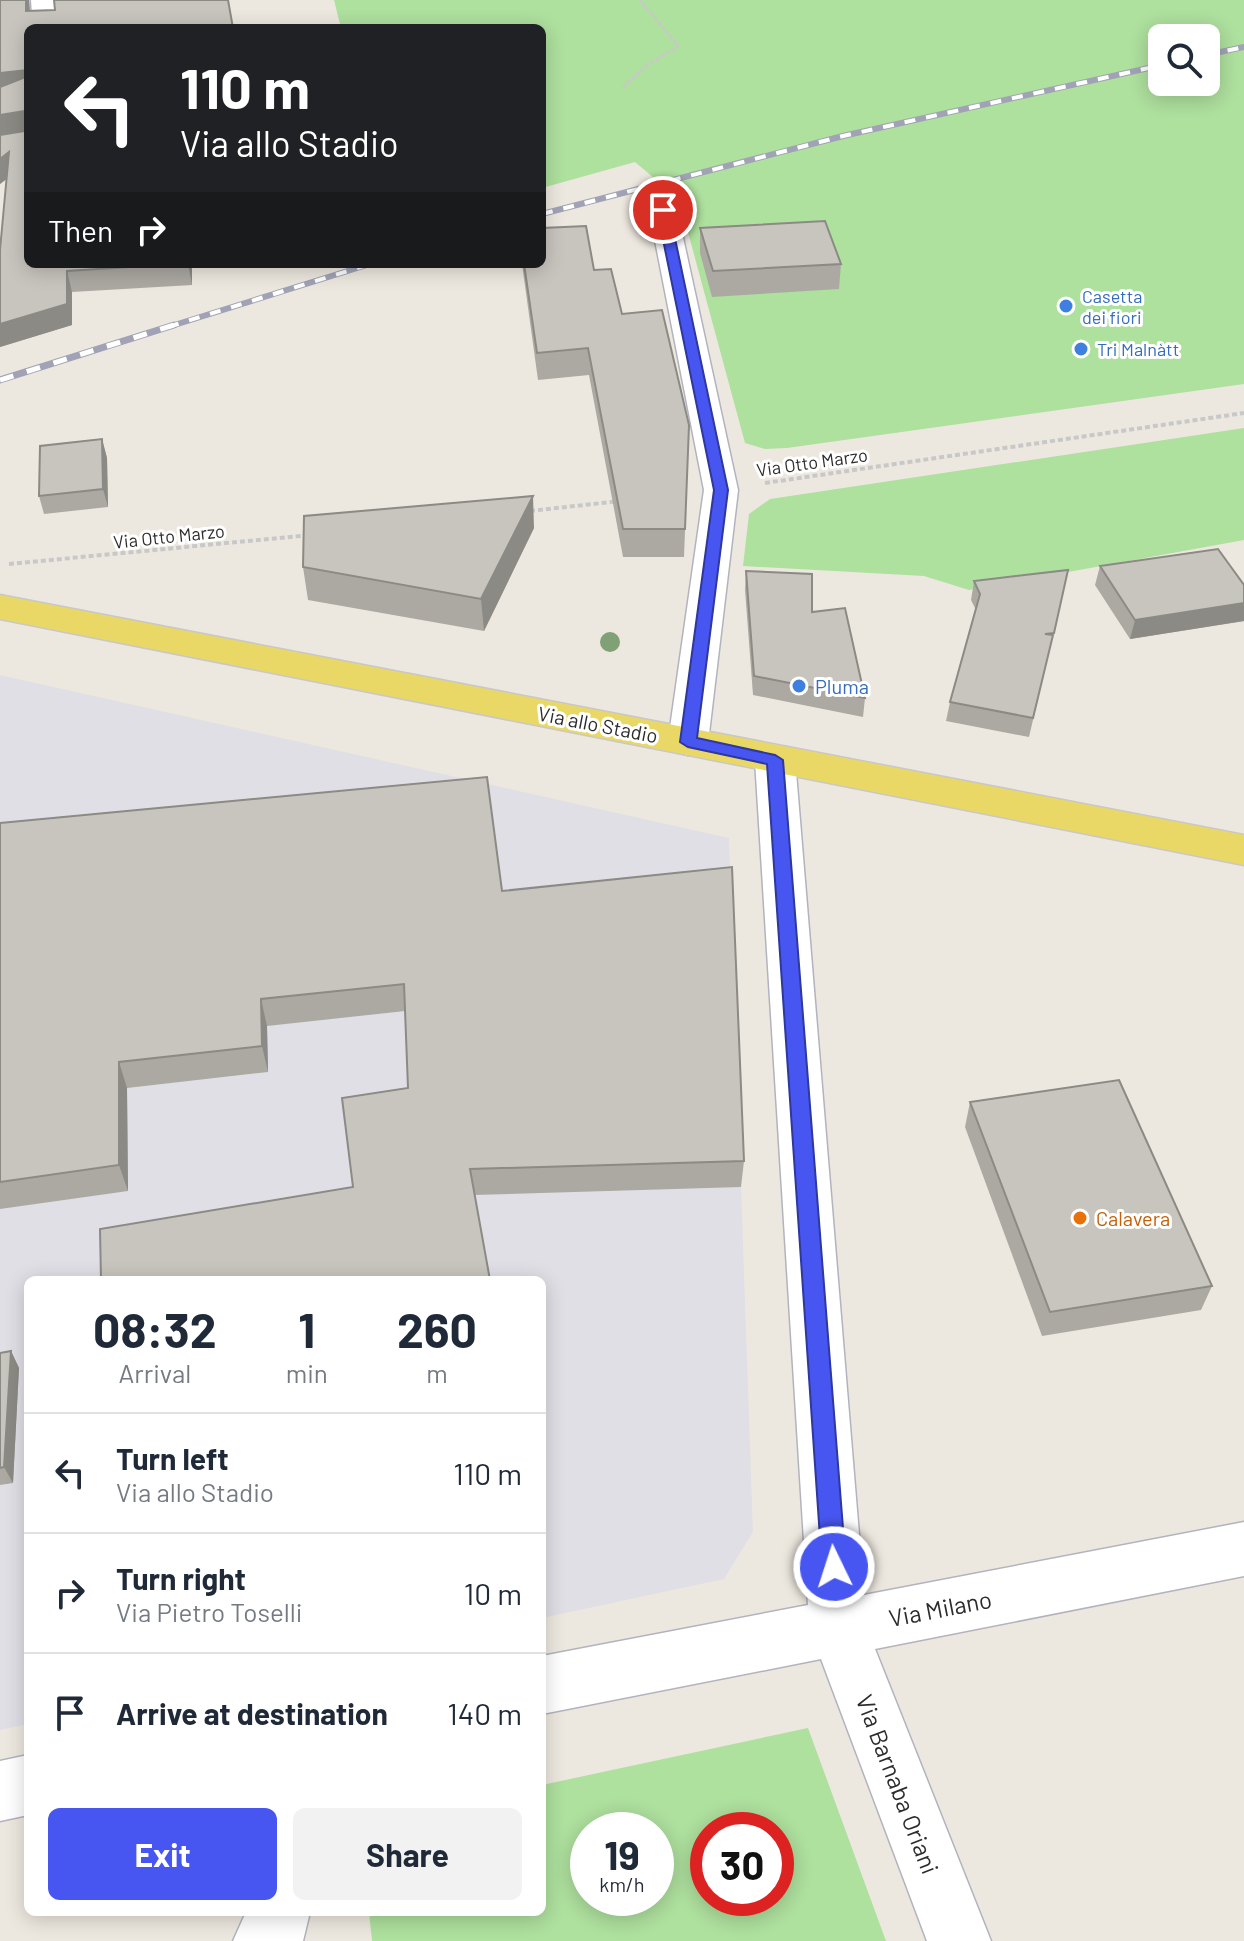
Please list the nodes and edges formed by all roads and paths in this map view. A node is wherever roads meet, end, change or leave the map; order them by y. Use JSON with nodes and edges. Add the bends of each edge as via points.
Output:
{"nodes":[{"id":1,"x":43,"y":0,"type":"edge"},
{"id":2,"x":640,"y":0,"type":"edge"},
{"id":3,"x":45,"y":24,"type":"edge"},
{"id":4,"x":623,"y":87,"type":"dead end"},
{"id":5,"x":663,"y":210,"type":"dead end"},
{"id":6,"x":1244,"y":413,"type":"edge"},
{"id":7,"x":721,"y":490,"type":"junction"},
{"id":8,"x":627,"y":500,"type":"edge"},
{"id":9,"x":517,"y":512,"type":"edge"},
{"id":10,"x":313,"y":535,"type":"edge"},
{"id":11,"x":0,"y":565,"type":"edge"},
{"id":12,"x":0,"y":607,"type":"edge"},
{"id":13,"x":688,"y":742,"type":"junction"},
{"id":14,"x":775,"y":760,"type":"junction"},
{"id":15,"x":1244,"y":850,"type":"edge"},
{"id":16,"x":1244,"y":1549,"type":"edge"},
{"id":17,"x":838,"y":1628,"type":"junction"},
{"id":18,"x":546,"y":1684,"type":"edge"},
{"id":19,"x":24,"y":1786,"type":"edge"},
{"id":20,"x":0,"y":1791,"type":"edge"},
{"id":21,"x":959,"y":1941,"type":"edge"}],
"edges":[{"from":1,"to":3,"type":"street"},
{"from":2,"to":4,"type":"path","via":[[642,9],[678,46]]},
{"from":5,"to":7,"type":"street"},
{"from":6,"to":7,"type":"path","name":"Via Otto Marzo"},
{"from":7,"to":13,"type":"street"},
{"from":8,"to":9,"type":"path"},
{"from":10,"to":11,"type":"path","name":"Via Otto Marzo"},
{"from":12,"to":13,"type":"main road","name":"Via allo Stadio"},
{"from":13,"to":14,"type":"main road","name":"Via allo Stadio"},
{"from":14,"to":15,"type":"main road","name":"Via allo Stadio"},
{"from":14,"to":17,"type":"street","name":"Via Barnaba Oriani"},
{"from":16,"to":17,"type":"street","name":"Via Milano"},
{"from":17,"to":18,"type":"street","name":"Via Milano"},
{"from":17,"to":21,"type":"street","name":"Via Barnaba Oriani"},
{"from":19,"to":20,"type":"street"}]}
